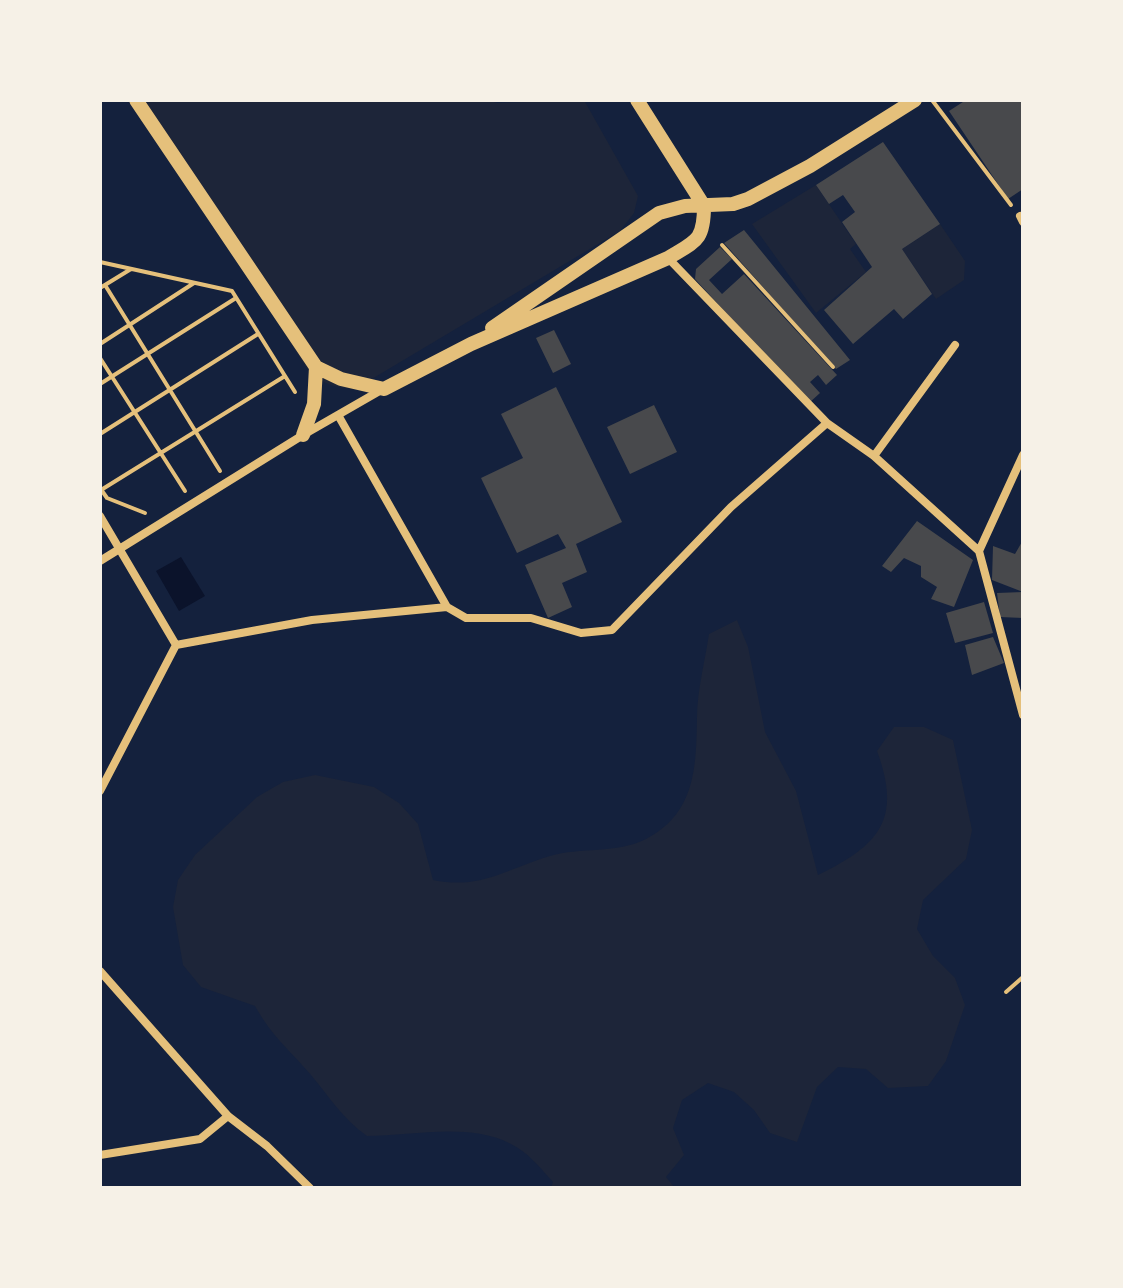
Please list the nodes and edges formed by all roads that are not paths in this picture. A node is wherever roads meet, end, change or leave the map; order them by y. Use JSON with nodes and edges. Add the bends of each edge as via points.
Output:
{"nodes":[{"id":1,"x":136,"y":100,"type":"edge"},
{"id":2,"x":637,"y":100,"type":"edge"},
{"id":3,"x":915,"y":100,"type":"edge"},
{"id":4,"x":704,"y":206,"type":"junction"},
{"id":5,"x":668,"y":258,"type":"junction"},
{"id":6,"x":471,"y":344,"type":"junction"},
{"id":7,"x":955,"y":345,"type":"dead end"},
{"id":8,"x":316,"y":367,"type":"junction"},
{"id":9,"x":384,"y":389,"type":"junction"},
{"id":10,"x":338,"y":415,"type":"junction"},
{"id":11,"x":827,"y":423,"type":"junction"},
{"id":12,"x":303,"y":435,"type":"junction"},
{"id":13,"x":1023,"y":455,"type":"edge"},
{"id":14,"x":874,"y":456,"type":"junction"},
{"id":15,"x":100,"y":516,"type":"edge"},
{"id":16,"x":120,"y":549,"type":"junction"},
{"id":17,"x":979,"y":551,"type":"junction"},
{"id":18,"x":100,"y":561,"type":"edge"},
{"id":19,"x":447,"y":607,"type":"junction"},
{"id":20,"x":176,"y":645,"type":"junction"},
{"id":21,"x":1023,"y":715,"type":"edge"},
{"id":22,"x":100,"y":791,"type":"edge"},
{"id":23,"x":100,"y":971,"type":"edge"},
{"id":24,"x":228,"y":1116,"type":"junction"},
{"id":25,"x":100,"y":1155,"type":"edge"},
{"id":26,"x":310,"y":1188,"type":"edge"}],
"edges":[{"from":1,"to":8,"type":"street"},
{"from":2,"to":4,"type":"street"},
{"from":3,"to":4,"type":"street","via":[[748,199]]},
{"from":4,"to":5,"type":"street","via":[[704,231]]},
{"from":4,"to":6,"type":"street","via":[[659,213]]},
{"from":5,"to":6,"type":"street"},
{"from":5,"to":11,"type":"street"},
{"from":6,"to":9,"type":"street"},
{"from":7,"to":14,"type":"street"},
{"from":8,"to":9,"type":"street"},
{"from":8,"to":12,"type":"street","via":[[314,404]]},
{"from":9,"to":10,"type":"street"},
{"from":10,"to":12,"type":"street"},
{"from":10,"to":19,"type":"street"},
{"from":11,"to":14,"type":"street"},
{"from":11,"to":19,"type":"street","via":[[731,507],[612,630],[581,633],[531,618],[466,618]]},
{"from":12,"to":16,"type":"street"},
{"from":13,"to":17,"type":"street"},
{"from":14,"to":17,"type":"street"},
{"from":15,"to":16,"type":"street"},
{"from":16,"to":18,"type":"street"},
{"from":16,"to":20,"type":"street"},
{"from":17,"to":21,"type":"street"},
{"from":19,"to":20,"type":"street","via":[[312,620]]},
{"from":20,"to":22,"type":"street"},
{"from":23,"to":24,"type":"street"},
{"from":24,"to":25,"type":"street","via":[[200,1139]]},
{"from":24,"to":26,"type":"street"}]}
